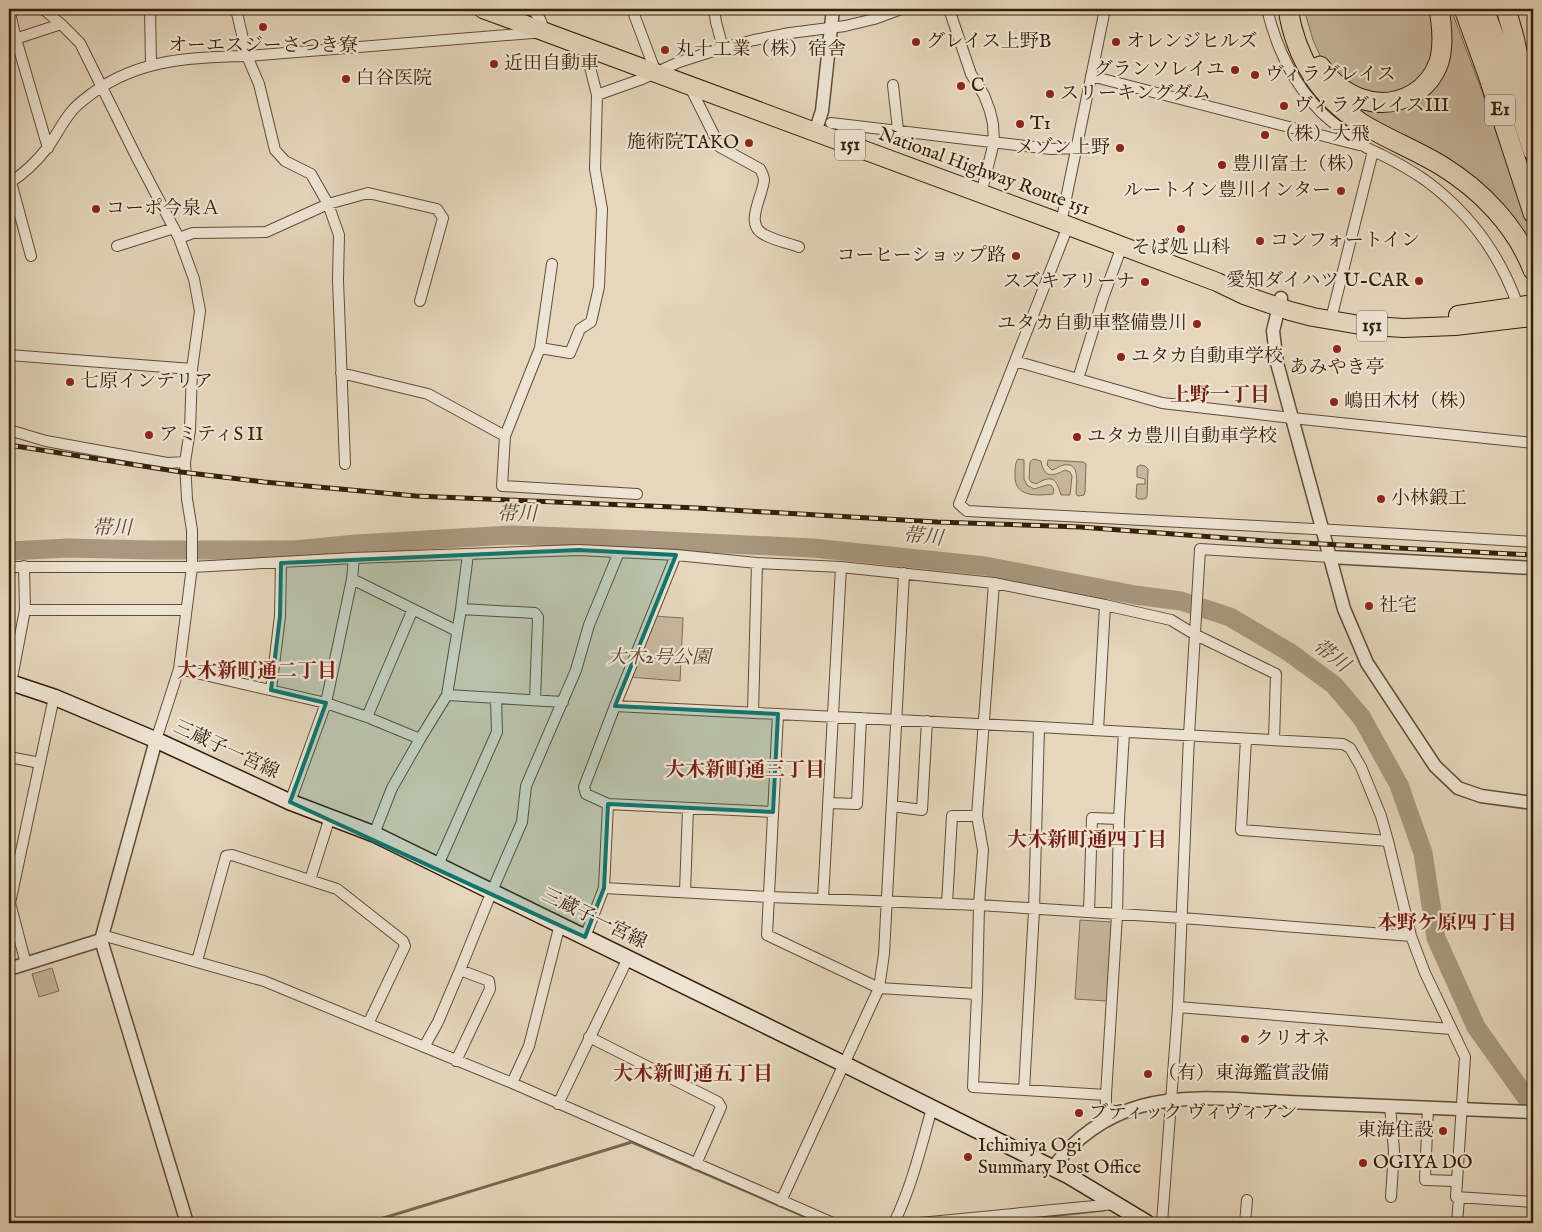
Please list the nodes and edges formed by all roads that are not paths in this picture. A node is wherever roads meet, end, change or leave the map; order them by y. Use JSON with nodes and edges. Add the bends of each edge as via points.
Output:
{"nodes":[{"id":1,"x":9,"y":9,"type":"edge"},
{"id":2,"x":43,"y":9,"type":"edge"},
{"id":3,"x":150,"y":9,"type":"edge"},
{"id":4,"x":236,"y":9,"type":"edge"},
{"id":5,"x":483,"y":9,"type":"edge"},
{"id":6,"x":532,"y":9,"type":"edge"},
{"id":7,"x":632,"y":9,"type":"edge"},
{"id":8,"x":714,"y":9,"type":"edge"},
{"id":9,"x":833,"y":9,"type":"edge"},
{"id":10,"x":901,"y":9,"type":"edge"},
{"id":11,"x":948,"y":9,"type":"edge"},
{"id":12,"x":1105,"y":9,"type":"edge"},
{"id":13,"x":1267,"y":9,"type":"edge"},
{"id":14,"x":1288,"y":9,"type":"edge"},
{"id":15,"x":1299,"y":9,"type":"edge"},
{"id":16,"x":1440,"y":9,"type":"edge"},
{"id":17,"x":1464,"y":9,"type":"edge"},
{"id":18,"x":1484,"y":9,"type":"edge"},
{"id":19,"x":1506,"y":9,"type":"edge"},
{"id":20,"x":61,"y":24,"type":"junction"},
{"id":21,"x":831,"y":27,"type":"junction"},
{"id":22,"x":545,"y":32,"type":"junction"},
{"id":23,"x":12,"y":40,"type":"edge"},
{"id":24,"x":723,"y":48,"type":"junction"},
{"id":25,"x":593,"y":50,"type":"junction"},
{"id":26,"x":247,"y":56,"type":"junction"},
{"id":27,"x":151,"y":64,"type":"junction"},
{"id":28,"x":656,"y":73,"type":"junction"},
{"id":29,"x":1092,"y":76,"type":"junction"},
{"id":30,"x":893,"y":85,"type":"dead end"},
{"id":31,"x":690,"y":86,"type":"junction"},
{"id":32,"x":101,"y":87,"type":"junction"},
{"id":33,"x":598,"y":95,"type":"junction"},
{"id":34,"x":831,"y":123,"type":"dead end"},
{"id":35,"x":898,"y":130,"type":"junction"},
{"id":36,"x":1533,"y":131,"type":"edge"},
{"id":37,"x":815,"y":132,"type":"junction"},
{"id":38,"x":994,"y":142,"type":"junction"},
{"id":39,"x":1362,"y":146,"type":"junction"},
{"id":40,"x":48,"y":148,"type":"junction"},
{"id":41,"x":1076,"y":148,"type":"junction"},
{"id":42,"x":1373,"y":151,"type":"junction"},
{"id":43,"x":1533,"y":151,"type":"edge"},
{"id":44,"x":10,"y":182,"type":"edge"},
{"id":45,"x":981,"y":194,"type":"junction"},
{"id":46,"x":328,"y":204,"type":"junction"},
{"id":47,"x":1533,"y":213,"type":"edge"},
{"id":48,"x":1064,"y":225,"type":"junction"},
{"id":49,"x":176,"y":233,"type":"junction"},
{"id":50,"x":117,"y":246,"type":"dead end"},
{"id":51,"x":1122,"y":246,"type":"junction"},
{"id":52,"x":799,"y":247,"type":"dead end"},
{"id":53,"x":31,"y":256,"type":"dead end"},
{"id":54,"x":552,"y":264,"type":"dead end"},
{"id":55,"x":1533,"y":270,"type":"edge"},
{"id":56,"x":420,"y":302,"type":"dead end"},
{"id":57,"x":1280,"y":303,"type":"junction"},
{"id":58,"x":1525,"y":305,"type":"edge"},
{"id":59,"x":1334,"y":311,"type":"junction"},
{"id":60,"x":1533,"y":316,"type":"edge"},
{"id":61,"x":540,"y":348,"type":"junction"},
{"id":62,"x":9,"y":354,"type":"edge"},
{"id":63,"x":1015,"y":362,"type":"junction"},
{"id":64,"x":192,"y":369,"type":"junction"},
{"id":65,"x":341,"y":373,"type":"junction"},
{"id":66,"x":1078,"y":379,"type":"junction"},
{"id":67,"x":1292,"y":418,"type":"junction"},
{"id":68,"x":9,"y":430,"type":"edge"},
{"id":69,"x":505,"y":436,"type":"junction"},
{"id":70,"x":1533,"y":443,"type":"edge"},
{"id":71,"x":185,"y":462,"type":"junction"},
{"id":72,"x":345,"y":464,"type":"dead end"},
{"id":73,"x":637,"y":494,"type":"dead end"},
{"id":74,"x":1322,"y":530,"type":"junction"},
{"id":75,"x":1533,"y":542,"type":"edge"},
{"id":76,"x":619,"y":552,"type":"junction"},
{"id":77,"x":468,"y":554,"type":"junction"},
{"id":78,"x":676,"y":555,"type":"junction"},
{"id":79,"x":1330,"y":557,"type":"junction"},
{"id":80,"x":354,"y":558,"type":"junction"},
{"id":81,"x":281,"y":563,"type":"junction"},
{"id":82,"x":757,"y":563,"type":"junction"},
{"id":83,"x":192,"y":564,"type":"junction"},
{"id":84,"x":24,"y":566,"type":"junction"},
{"id":85,"x":9,"y":567,"type":"edge"},
{"id":86,"x":841,"y":567,"type":"junction"},
{"id":87,"x":1533,"y":568,"type":"edge"},
{"id":88,"x":904,"y":572,"type":"junction"},
{"id":89,"x":352,"y":579,"type":"junction"},
{"id":90,"x":994,"y":583,"type":"junction"},
{"id":91,"x":1105,"y":605,"type":"junction"},
{"id":92,"x":413,"y":609,"type":"junction"},
{"id":93,"x":461,"y":609,"type":"junction"},
{"id":94,"x":25,"y":610,"type":"junction"},
{"id":95,"x":186,"y":610,"type":"junction"},
{"id":96,"x":457,"y":631,"type":"junction"},
{"id":97,"x":1194,"y":634,"type":"junction"},
{"id":98,"x":179,"y":668,"type":"junction"},
{"id":99,"x":10,"y":682,"type":"edge"},
{"id":100,"x":271,"y":690,"type":"junction"},
{"id":101,"x":447,"y":695,"type":"junction"},
{"id":102,"x":54,"y":697,"type":"junction"},
{"id":103,"x":496,"y":699,"type":"junction"},
{"id":104,"x":535,"y":700,"type":"junction"},
{"id":105,"x":563,"y":702,"type":"junction"},
{"id":106,"x":326,"y":703,"type":"junction"},
{"id":107,"x":615,"y":706,"type":"junction"},
{"id":108,"x":752,"y":712,"type":"junction"},
{"id":109,"x":778,"y":714,"type":"junction"},
{"id":110,"x":367,"y":717,"type":"junction"},
{"id":111,"x":833,"y":717,"type":"junction"},
{"id":112,"x":862,"y":718,"type":"junction"},
{"id":113,"x":896,"y":720,"type":"junction"},
{"id":114,"x":927,"y":721,"type":"junction"},
{"id":115,"x":984,"y":724,"type":"junction"},
{"id":116,"x":1039,"y":727,"type":"junction"},
{"id":117,"x":1098,"y":730,"type":"junction"},
{"id":118,"x":1124,"y":732,"type":"junction"},
{"id":119,"x":1189,"y":735,"type":"junction"},
{"id":120,"x":420,"y":739,"type":"junction"},
{"id":121,"x":1246,"y":739,"type":"junction"},
{"id":122,"x":156,"y":740,"type":"junction"},
{"id":123,"x":1274,"y":740,"type":"junction"},
{"id":124,"x":9,"y":757,"type":"edge"},
{"id":125,"x":40,"y":763,"type":"junction"},
{"id":126,"x":290,"y":802,"type":"junction"},
{"id":127,"x":828,"y":803,"type":"junction"},
{"id":128,"x":1533,"y":803,"type":"edge"},
{"id":129,"x":608,"y":804,"type":"junction"},
{"id":130,"x":892,"y":806,"type":"junction"},
{"id":131,"x":688,"y":808,"type":"junction"},
{"id":132,"x":773,"y":812,"type":"junction"},
{"id":133,"x":977,"y":816,"type":"junction"},
{"id":134,"x":330,"y":817,"type":"junction"},
{"id":135,"x":1119,"y":819,"type":"junction"},
{"id":136,"x":374,"y":834,"type":"junction"},
{"id":137,"x":1388,"y":841,"type":"junction"},
{"id":138,"x":438,"y":865,"type":"junction"},
{"id":139,"x":310,"y":880,"type":"junction"},
{"id":140,"x":604,"y":888,"type":"junction"},
{"id":141,"x":492,"y":891,"type":"junction"},
{"id":142,"x":685,"y":892,"type":"junction"},
{"id":143,"x":769,"y":897,"type":"junction"},
{"id":144,"x":823,"y":899,"type":"junction"},
{"id":145,"x":9,"y":902,"type":"edge"},
{"id":146,"x":886,"y":902,"type":"junction"},
{"id":147,"x":946,"y":904,"type":"junction"},
{"id":148,"x":979,"y":905,"type":"junction"},
{"id":149,"x":1034,"y":910,"type":"junction"},
{"id":150,"x":1089,"y":912,"type":"junction"},
{"id":151,"x":1117,"y":915,"type":"junction"},
{"id":152,"x":1182,"y":918,"type":"junction"},
{"id":153,"x":560,"y":924,"type":"junction"},
{"id":154,"x":1411,"y":936,"type":"junction"},
{"id":155,"x":586,"y":937,"type":"junction"},
{"id":156,"x":102,"y":938,"type":"junction"},
{"id":157,"x":628,"y":958,"type":"junction"},
{"id":158,"x":197,"y":961,"type":"junction"},
{"id":159,"x":26,"y":964,"type":"junction"},
{"id":160,"x":9,"y":969,"type":"edge"},
{"id":161,"x":460,"y":970,"type":"junction"},
{"id":162,"x":879,"y":988,"type":"junction"},
{"id":163,"x":977,"y":994,"type":"junction"},
{"id":164,"x":1178,"y":1007,"type":"junction"},
{"id":165,"x":368,"y":1024,"type":"junction"},
{"id":166,"x":1451,"y":1029,"type":"junction"},
{"id":167,"x":589,"y":1037,"type":"junction"},
{"id":168,"x":424,"y":1047,"type":"junction"},
{"id":169,"x":456,"y":1061,"type":"junction"},
{"id":170,"x":844,"y":1064,"type":"junction"},
{"id":171,"x":512,"y":1083,"type":"junction"},
{"id":172,"x":1024,"y":1090,"type":"junction"},
{"id":173,"x":1106,"y":1095,"type":"junction"},
{"id":174,"x":1172,"y":1100,"type":"junction"},
{"id":175,"x":558,"y":1104,"type":"junction"},
{"id":176,"x":1390,"y":1106,"type":"junction"},
{"id":177,"x":1428,"y":1107,"type":"junction"},
{"id":178,"x":932,"y":1108,"type":"junction"},
{"id":179,"x":1461,"y":1109,"type":"junction"},
{"id":180,"x":1528,"y":1112,"type":"edge"},
{"id":181,"x":1106,"y":1120,"type":"junction"},
{"id":182,"x":696,"y":1164,"type":"junction"},
{"id":183,"x":1053,"y":1168,"type":"junction"},
{"id":184,"x":1457,"y":1181,"type":"junction"},
{"id":185,"x":1392,"y":1197,"type":"dead end"},
{"id":186,"x":1459,"y":1198,"type":"junction"},
{"id":187,"x":1247,"y":1200,"type":"dead end"},
{"id":188,"x":781,"y":1201,"type":"junction"},
{"id":189,"x":1533,"y":1202,"type":"edge"},
{"id":190,"x":1115,"y":1204,"type":"junction"},
{"id":191,"x":187,"y":1223,"type":"edge"},
{"id":192,"x":833,"y":1223,"type":"edge"},
{"id":193,"x":894,"y":1223,"type":"edge"},
{"id":194,"x":920,"y":1223,"type":"edge"},
{"id":195,"x":1147,"y":1223,"type":"edge"},
{"id":196,"x":1162,"y":1223,"type":"edge"},
{"id":197,"x":1245,"y":1223,"type":"edge"},
{"id":198,"x":1457,"y":1223,"type":"edge"}],
"edges":[{"from":1,"to":23,"type":"street"},
{"from":2,"to":20,"type":"street"},
{"from":3,"to":27,"type":"street"},
{"from":4,"to":26,"type":"street"},
{"from":5,"to":22,"type":"highway","name":"National Highway Route 151","number":"151"},
{"from":6,"to":22,"type":"street"},
{"from":7,"to":28,"type":"street"},
{"from":8,"to":24,"type":"street"},
{"from":9,"to":21,"type":"street"},
{"from":10,"to":21,"type":"street","via":[[874,19]]},
{"from":11,"to":38,"type":"street","via":[[971,74],[990,111]]},
{"from":12,"to":29,"type":"street"},
{"from":13,"to":39,"type":"street","via":[[1278,47],[1296,80],[1321,112]]},
{"from":14,"to":55,"type":"highway","via":[[1303,60],[1331,98],[1360,122],[1441,166],[1472,188],[1500,215]]},
{"from":15,"to":16,"type":"highway","via":[[1309,44],[1332,81],[1355,97],[1383,103],[1400,100],[1415,92],[1434,73],[1442,45]]},
{"from":17,"to":47,"type":"highway","number":"E1"},
{"from":18,"to":43,"type":"highway","number":"E1"},
{"from":19,"to":36,"type":"highway"},
{"from":20,"to":23,"type":"street"},
{"from":20,"to":32,"type":"street","via":[[80,43]]},
{"from":21,"to":24,"type":"street"},
{"from":21,"to":37,"type":"street","via":[[822,107]]},
{"from":22,"to":25,"type":"highway","name":"National Highway Route 151","number":"151"},
{"from":22,"to":26,"type":"street"},
{"from":23,"to":40,"type":"street"},
{"from":24,"to":28,"type":"street"},
{"from":25,"to":28,"type":"highway","name":"National Highway Route 151","number":"151"},
{"from":25,"to":33,"type":"street","via":[[590,67]]},
{"from":26,"to":27,"type":"street"},
{"from":26,"to":46,"type":"street","via":[[260,84],[276,150],[285,161],[311,174]]},
{"from":27,"to":32,"type":"street"},
{"from":28,"to":31,"type":"highway","name":"National Highway Route 151","number":"151"},
{"from":28,"to":33,"type":"street"},
{"from":29,"to":39,"type":"street"},
{"from":29,"to":41,"type":"street"},
{"from":30,"to":35,"type":"street"},
{"from":31,"to":37,"type":"highway","name":"National Highway Route 151","number":"151"},
{"from":31,"to":52,"type":"street","via":[[720,147],[760,169],[763,175],[756,211],[758,230]]},
{"from":32,"to":40,"type":"street","via":[[71,111]]},
{"from":32,"to":49,"type":"street"},
{"from":33,"to":61,"type":"street","via":[[595,170],[602,209],[598,287],[591,322],[580,329],[570,353]]},
{"from":34,"to":35,"type":"street"},
{"from":35,"to":38,"type":"street"},
{"from":37,"to":45,"type":"highway","name":"National Highway Route 151","number":"151"},
{"from":38,"to":41,"type":"street","via":[[1051,149]]},
{"from":38,"to":45,"type":"street"},
{"from":39,"to":42,"type":"street"},
{"from":40,"to":44,"type":"street"},
{"from":41,"to":48,"type":"street"},
{"from":42,"to":58,"type":"street","via":[[1423,179],[1461,210],[1480,232]]},
{"from":42,"to":59,"type":"street"},
{"from":44,"to":53,"type":"street"},
{"from":45,"to":48,"type":"highway","name":"National Highway Route 151","number":"151"},
{"from":46,"to":49,"type":"street","via":[[266,232]]},
{"from":46,"to":56,"type":"street","via":[[368,193],[437,209],[443,218]]},
{"from":46,"to":65,"type":"street","via":[[339,235]]},
{"from":48,"to":51,"type":"highway","name":"National Highway Route 151","number":"151"},
{"from":48,"to":63,"type":"street"},
{"from":49,"to":50,"type":"street"},
{"from":49,"to":64,"type":"street","via":[[194,279],[200,310]]},
{"from":51,"to":57,"type":"highway","name":"National Highway Route 151","number":"151","via":[[1216,282],[1247,287]]},
{"from":51,"to":66,"type":"street"},
{"from":54,"to":61,"type":"street"},
{"from":57,"to":59,"type":"highway","name":"National Highway Route 151","number":"151"},
{"from":57,"to":60,"type":"highway","name":"National Highway Route 151","number":"151","via":[[1313,317],[1403,328],[1455,326]]},
{"from":57,"to":67,"type":"street","via":[[1273,331],[1277,363]]},
{"from":58,"to":59,"type":"highway","name":"National Highway Route 151","number":"151","via":[[1420,317],[1364,316]]},
{"from":61,"to":69,"type":"street"},
{"from":62,"to":64,"type":"street"},
{"from":63,"to":66,"type":"street"},
{"from":63,"to":74,"type":"street","via":[[959,504],[966,511]]},
{"from":64,"to":71,"type":"street","via":[[190,430]]},
{"from":65,"to":69,"type":"street","via":[[428,394]]},
{"from":65,"to":72,"type":"street"},
{"from":66,"to":67,"type":"street","via":[[1162,403]]},
{"from":67,"to":70,"type":"street"},
{"from":67,"to":74,"type":"street"},
{"from":68,"to":71,"type":"street","via":[[46,442],[158,462]]},
{"from":69,"to":73,"type":"street","via":[[502,486]]},
{"from":71,"to":83,"type":"street"},
{"from":74,"to":75,"type":"street"},
{"from":74,"to":79,"type":"street"},
{"from":76,"to":77,"type":"street","via":[[579,550]]},
{"from":76,"to":78,"type":"street"},
{"from":76,"to":105,"type":"street","via":[[589,625]]},
{"from":77,"to":80,"type":"street"},
{"from":77,"to":93,"type":"street"},
{"from":78,"to":82,"type":"street"},
{"from":78,"to":107,"type":"street"},
{"from":79,"to":87,"type":"street"},
{"from":79,"to":97,"type":"street","via":[[1200,549]]},
{"from":79,"to":128,"type":"street","via":[[1344,609],[1367,664],[1434,766],[1458,788],[1481,796]]},
{"from":80,"to":81,"type":"street"},
{"from":80,"to":89,"type":"street"},
{"from":81,"to":83,"type":"street"},
{"from":81,"to":100,"type":"street","via":[[280,616]]},
{"from":82,"to":86,"type":"street"},
{"from":82,"to":108,"type":"street"},
{"from":83,"to":84,"type":"street"},
{"from":83,"to":95,"type":"street"},
{"from":84,"to":85,"type":"street"},
{"from":84,"to":94,"type":"street"},
{"from":86,"to":88,"type":"street"},
{"from":86,"to":111,"type":"street"},
{"from":88,"to":90,"type":"street"},
{"from":88,"to":113,"type":"street"},
{"from":89,"to":92,"type":"street"},
{"from":89,"to":106,"type":"street"},
{"from":90,"to":91,"type":"street"},
{"from":90,"to":115,"type":"street"},
{"from":91,"to":97,"type":"street","via":[[1170,620]]},
{"from":91,"to":117,"type":"street"},
{"from":92,"to":96,"type":"street"},
{"from":92,"to":110,"type":"street"},
{"from":93,"to":96,"type":"street"},
{"from":93,"to":104,"type":"street","via":[[534,613],[538,617]]},
{"from":94,"to":95,"type":"street"},
{"from":94,"to":99,"type":"street"},
{"from":95,"to":98,"type":"street"},
{"from":96,"to":101,"type":"street"},
{"from":97,"to":119,"type":"street"},
{"from":97,"to":123,"type":"street","via":[[1276,674]]},
{"from":98,"to":100,"type":"street"},
{"from":98,"to":122,"type":"street"},
{"from":99,"to":102,"type":"main road","name":"三蔵子一宮線"},
{"from":100,"to":106,"type":"street"},
{"from":101,"to":103,"type":"street"},
{"from":101,"to":120,"type":"street"},
{"from":102,"to":122,"type":"main road","name":"三蔵子一宮線"},
{"from":102,"to":125,"type":"street"},
{"from":103,"to":104,"type":"street"},
{"from":103,"to":138,"type":"street","via":[[497,732]]},
{"from":104,"to":105,"type":"street"},
{"from":105,"to":141,"type":"street","via":[[526,786],[522,822]]},
{"from":106,"to":110,"type":"street"},
{"from":106,"to":126,"type":"street"},
{"from":107,"to":108,"type":"street"},
{"from":107,"to":129,"type":"street","via":[[584,787],[586,794]]},
{"from":108,"to":109,"type":"street"},
{"from":109,"to":111,"type":"street"},
{"from":109,"to":132,"type":"street"},
{"from":110,"to":120,"type":"street"},
{"from":111,"to":112,"type":"street"},
{"from":111,"to":127,"type":"street"},
{"from":112,"to":113,"type":"street"},
{"from":112,"to":127,"type":"street","via":[[857,804]]},
{"from":113,"to":114,"type":"street"},
{"from":113,"to":130,"type":"street"},
{"from":114,"to":115,"type":"street"},
{"from":114,"to":130,"type":"street","via":[[922,810]]},
{"from":115,"to":116,"type":"street"},
{"from":115,"to":133,"type":"street"},
{"from":116,"to":117,"type":"street"},
{"from":116,"to":149,"type":"street"},
{"from":117,"to":118,"type":"street"},
{"from":118,"to":119,"type":"street"},
{"from":118,"to":135,"type":"street"},
{"from":119,"to":121,"type":"street"},
{"from":119,"to":152,"type":"street"},
{"from":120,"to":136,"type":"street","via":[[392,788]]},
{"from":121,"to":123,"type":"street"},
{"from":121,"to":137,"type":"street","via":[[1241,830]]},
{"from":122,"to":126,"type":"main road","name":"三蔵子一宮線"},
{"from":122,"to":156,"type":"street"},
{"from":123,"to":137,"type":"street","via":[[1343,744],[1350,748],[1378,808]]},
{"from":124,"to":125,"type":"street"},
{"from":125,"to":145,"type":"street"},
{"from":126,"to":134,"type":"main road","name":"三蔵子一宮線"},
{"from":127,"to":144,"type":"street"},
{"from":129,"to":131,"type":"street"},
{"from":129,"to":140,"type":"street"},
{"from":130,"to":146,"type":"street"},
{"from":131,"to":132,"type":"street"},
{"from":131,"to":142,"type":"street"},
{"from":132,"to":143,"type":"street"},
{"from":133,"to":147,"type":"street","via":[[952,816]]},
{"from":133,"to":148,"type":"street","via":[[982,850]]},
{"from":134,"to":136,"type":"main road","name":"三蔵子一宮線"},
{"from":134,"to":139,"type":"street"},
{"from":135,"to":150,"type":"street","via":[[1092,818]]},
{"from":135,"to":151,"type":"street"},
{"from":136,"to":138,"type":"main road","name":"三蔵子一宮線"},
{"from":137,"to":154,"type":"street"},
{"from":138,"to":141,"type":"main road","name":"三蔵子一宮線"},
{"from":139,"to":158,"type":"street","via":[[232,855],[226,856]]},
{"from":139,"to":165,"type":"street","via":[[337,889],[403,941],[405,946]]},
{"from":140,"to":142,"type":"street"},
{"from":140,"to":155,"type":"street"},
{"from":141,"to":153,"type":"main road","name":"三蔵子一宮線"},
{"from":141,"to":161,"type":"street"},
{"from":142,"to":143,"type":"street"},
{"from":143,"to":144,"type":"street"},
{"from":143,"to":162,"type":"street","via":[[767,935]]},
{"from":144,"to":146,"type":"street"},
{"from":145,"to":159,"type":"street"},
{"from":146,"to":147,"type":"street"},
{"from":146,"to":162,"type":"street"},
{"from":147,"to":148,"type":"street"},
{"from":148,"to":149,"type":"street"},
{"from":148,"to":163,"type":"street"},
{"from":149,"to":150,"type":"street"},
{"from":149,"to":172,"type":"street"},
{"from":150,"to":151,"type":"street"},
{"from":151,"to":152,"type":"street"},
{"from":151,"to":173,"type":"street"},
{"from":152,"to":154,"type":"street"},
{"from":152,"to":164,"type":"street"},
{"from":153,"to":155,"type":"main road","name":"三蔵子一宮線"},
{"from":153,"to":171,"type":"street","via":[[529,1046]]},
{"from":154,"to":166,"type":"street"},
{"from":155,"to":157,"type":"main road","name":"三蔵子一宮線"},
{"from":156,"to":158,"type":"street"},
{"from":156,"to":159,"type":"street"},
{"from":156,"to":191,"type":"street"},
{"from":157,"to":167,"type":"street"},
{"from":157,"to":170,"type":"main road","name":"三蔵子一宮線"},
{"from":158,"to":165,"type":"street","via":[[264,981]]},
{"from":159,"to":160,"type":"street"},
{"from":161,"to":168,"type":"street"},
{"from":161,"to":169,"type":"street","via":[[489,981],[490,989]]},
{"from":162,"to":163,"type":"street"},
{"from":162,"to":170,"type":"street"},
{"from":163,"to":172,"type":"street","via":[[973,1087]]},
{"from":164,"to":166,"type":"street"},
{"from":164,"to":174,"type":"street"},
{"from":165,"to":168,"type":"street"},
{"from":166,"to":179,"type":"street","via":[[1466,1063]]},
{"from":167,"to":175,"type":"street"},
{"from":167,"to":182,"type":"street","via":[[718,1102],[721,1107]]},
{"from":168,"to":169,"type":"street"},
{"from":169,"to":171,"type":"street"},
{"from":170,"to":178,"type":"main road","name":"三蔵子一宮線"},
{"from":170,"to":188,"type":"street"},
{"from":171,"to":175,"type":"street"},
{"from":172,"to":173,"type":"street"},
{"from":173,"to":181,"type":"street"},
{"from":174,"to":176,"type":"street"},
{"from":174,"to":181,"type":"street","via":[[1140,1106]]},
{"from":174,"to":196,"type":"street"},
{"from":175,"to":182,"type":"street"},
{"from":176,"to":177,"type":"street"},
{"from":176,"to":185,"type":"street","via":[[1394,1150]]},
{"from":177,"to":179,"type":"street"},
{"from":177,"to":184,"type":"street","via":[[1425,1180]]},
{"from":178,"to":183,"type":"main road","name":"三蔵子一宮線"},
{"from":178,"to":193,"type":"street","via":[[917,1167]]},
{"from":179,"to":180,"type":"street"},
{"from":179,"to":184,"type":"street"},
{"from":181,"to":183,"type":"street","via":[[1063,1154]]},
{"from":182,"to":188,"type":"street"},
{"from":183,"to":190,"type":"main road","name":"三蔵子一宮線"},
{"from":184,"to":186,"type":"street","via":[[1456,1197]]},
{"from":186,"to":189,"type":"street"},
{"from":186,"to":198,"type":"street"},
{"from":187,"to":197,"type":"street"},
{"from":188,"to":192,"type":"street"},
{"from":190,"to":194,"type":"street"},
{"from":190,"to":195,"type":"main road","name":"三蔵子一宮線"}]}
